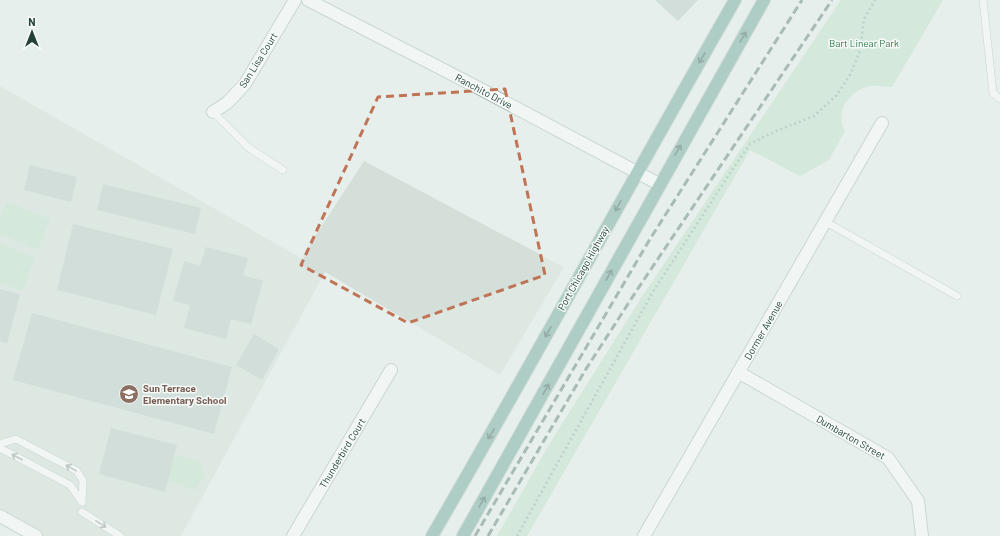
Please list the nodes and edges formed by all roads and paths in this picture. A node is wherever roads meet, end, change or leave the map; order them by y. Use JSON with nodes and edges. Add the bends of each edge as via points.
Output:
{"nodes":[{"id":1,"x":295,"y":0,"type":"edge"},
{"id":2,"x":308,"y":0,"type":"edge"},
{"id":3,"x":735,"y":0,"type":"edge"},
{"id":4,"x":764,"y":0,"type":"edge"},
{"id":5,"x":875,"y":0,"type":"edge"},
{"id":6,"x":983,"y":0,"type":"edge"},
{"id":7,"x":1000,"y":99,"type":"edge"},
{"id":8,"x":213,"y":112,"type":"joint"},
{"id":9,"x":882,"y":123,"type":"dead end"},
{"id":10,"x":283,"y":170,"type":"dead end"},
{"id":11,"x":637,"y":172,"type":"junction"},
{"id":12,"x":659,"y":184,"type":"junction"},
{"id":13,"x":826,"y":222,"type":"junction"},
{"id":14,"x":957,"y":296,"type":"dead end"},
{"id":15,"x":391,"y":370,"type":"dead end"},
{"id":16,"x":738,"y":372,"type":"junction"},
{"id":17,"x":0,"y":444,"type":"edge"},
{"id":18,"x":0,"y":448,"type":"edge"},
{"id":19,"x":82,"y":512,"type":"dead end"},
{"id":20,"x":0,"y":516,"type":"edge"},
{"id":21,"x":36,"y":536,"type":"edge"},
{"id":22,"x":120,"y":536,"type":"edge"},
{"id":23,"x":293,"y":536,"type":"edge"},
{"id":24,"x":432,"y":536,"type":"edge"},
{"id":25,"x":462,"y":536,"type":"edge"},
{"id":26,"x":517,"y":536,"type":"edge"},
{"id":27,"x":644,"y":536,"type":"edge"},
{"id":28,"x":922,"y":536,"type":"edge"}],
"edges":[{"from":1,"to":8,"type":"street","name":"San Lisa Court","via":[[244,84],[228,104]]},
{"from":2,"to":11,"type":"street","name":"Ranchito Drive"},
{"from":3,"to":11,"type":"main road","name":"Port Chicago Highway","one_way":true},
{"from":12,"to":4,"type":"main road","one_way":true},
{"from":5,"to":26,"type":"path","via":[[864,19],[860,51],[850,75],[836,96],[814,116],[750,144],[736,164],[654,290]]},
{"from":6,"to":7,"type":"lane","via":[[993,93]]},
{"from":8,"to":10,"type":"lane","via":[[231,133],[249,148]]},
{"from":9,"to":13,"type":"street","name":"Dormer Avenue"},
{"from":11,"to":12,"type":"street","name":"Ranchito Drive"},
{"from":11,"to":24,"type":"main road","name":"Port Chicago Highway","one_way":true,"via":[[502,416]]},
{"from":25,"to":12,"type":"main road","one_way":true},
{"from":13,"to":14,"type":"lane"},
{"from":13,"to":16,"type":"street","name":"Dormer Avenue"},
{"from":15,"to":23,"type":"street","name":"Thunderbird Court"},
{"from":16,"to":27,"type":"street","name":"Dormer Avenue"},
{"from":16,"to":28,"type":"street","name":"Dumbarton Street","via":[[888,458],[918,501]]},
{"from":17,"to":18,"type":"lane","via":[[16,439],[77,471],[83,481],[82,502],[70,485]]},
{"from":19,"to":22,"type":"lane","one_way":true},
{"from":20,"to":21,"type":"street"}]}
